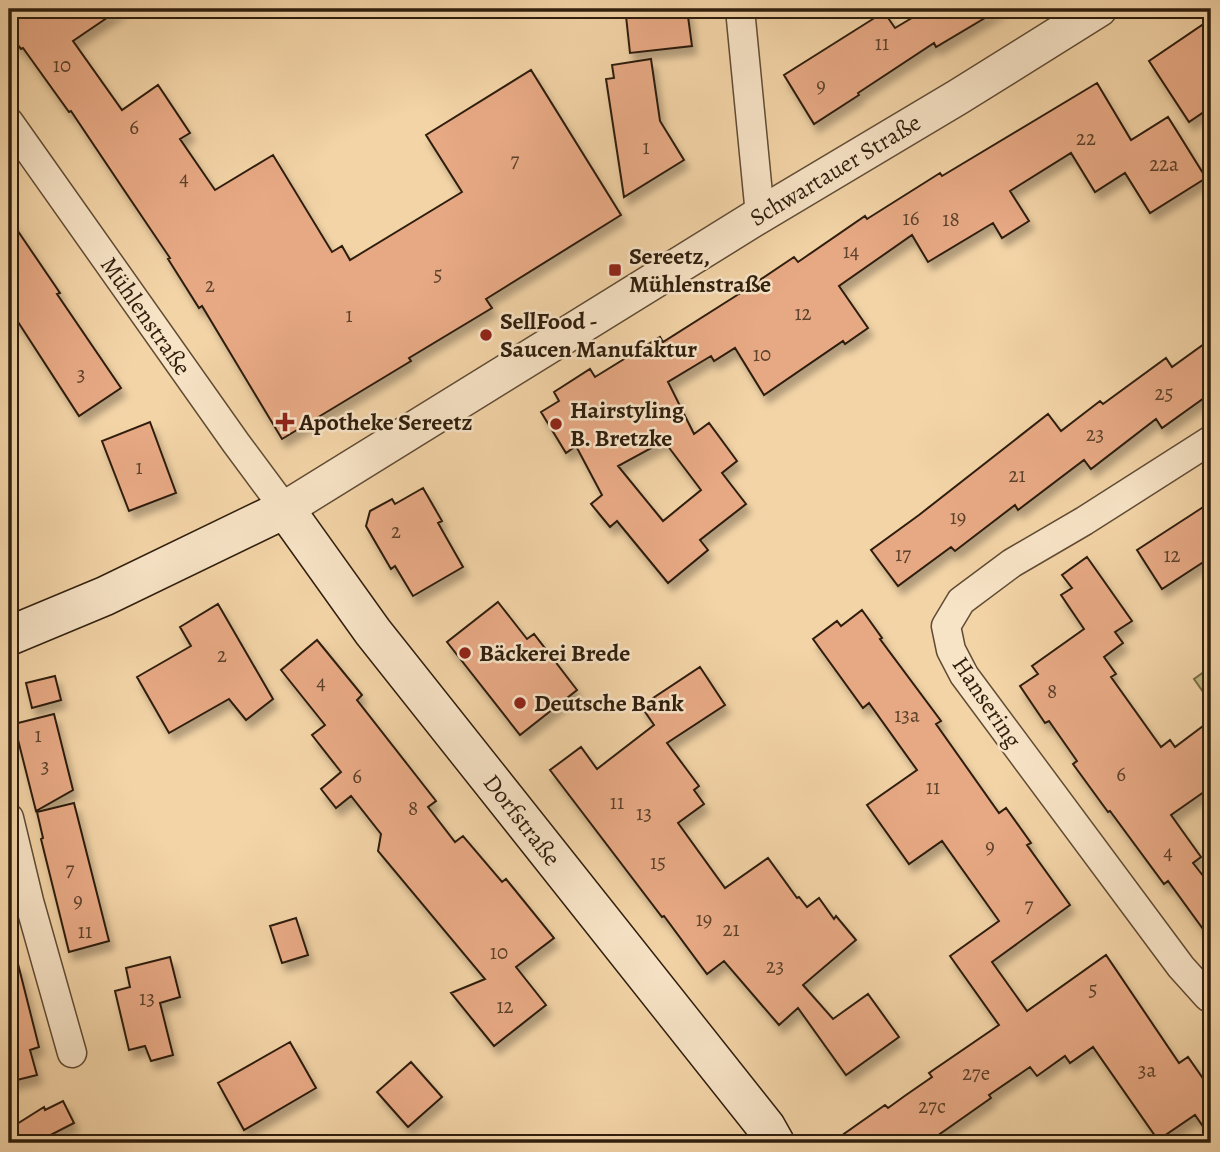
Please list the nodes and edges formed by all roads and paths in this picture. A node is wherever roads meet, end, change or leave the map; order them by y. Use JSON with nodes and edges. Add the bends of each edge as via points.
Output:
{"nodes":[{"id":1,"x":740,"y":9,"type":"edge"},
{"id":2,"x":1099,"y":9,"type":"edge"},
{"id":3,"x":9,"y":122,"type":"edge"},
{"id":4,"x":760,"y":215,"type":"junction"},
{"id":5,"x":1211,"y":440,"type":"edge"},
{"id":6,"x":285,"y":509,"type":"junction"},
{"id":7,"x":9,"y":636,"type":"edge"},
{"id":8,"x":9,"y":818,"type":"edge"},
{"id":9,"x":1211,"y":998,"type":"edge"},
{"id":10,"x":72,"y":1053,"type":"dead end"},
{"id":11,"x":775,"y":1138,"type":"edge"}],
"edges":[{"from":1,"to":4,"type":"street"},
{"from":2,"to":4,"type":"street","name":"Schwartauer Straße"},
{"from":3,"to":6,"type":"street","name":"Mühlenstraße"},
{"from":4,"to":6,"type":"street","name":"Schwartauer Straße"},
{"from":5,"to":9,"type":"street","name":"Hansering","via":[[1012,563],[961,601],[946,626],[951,650],[964,675],[1181,967]]},
{"from":6,"to":7,"type":"main road","via":[[105,596]]},
{"from":6,"to":11,"type":"main road","name":"Dorfstraße","via":[[373,632]]},
{"from":8,"to":10,"type":"street"}]}
